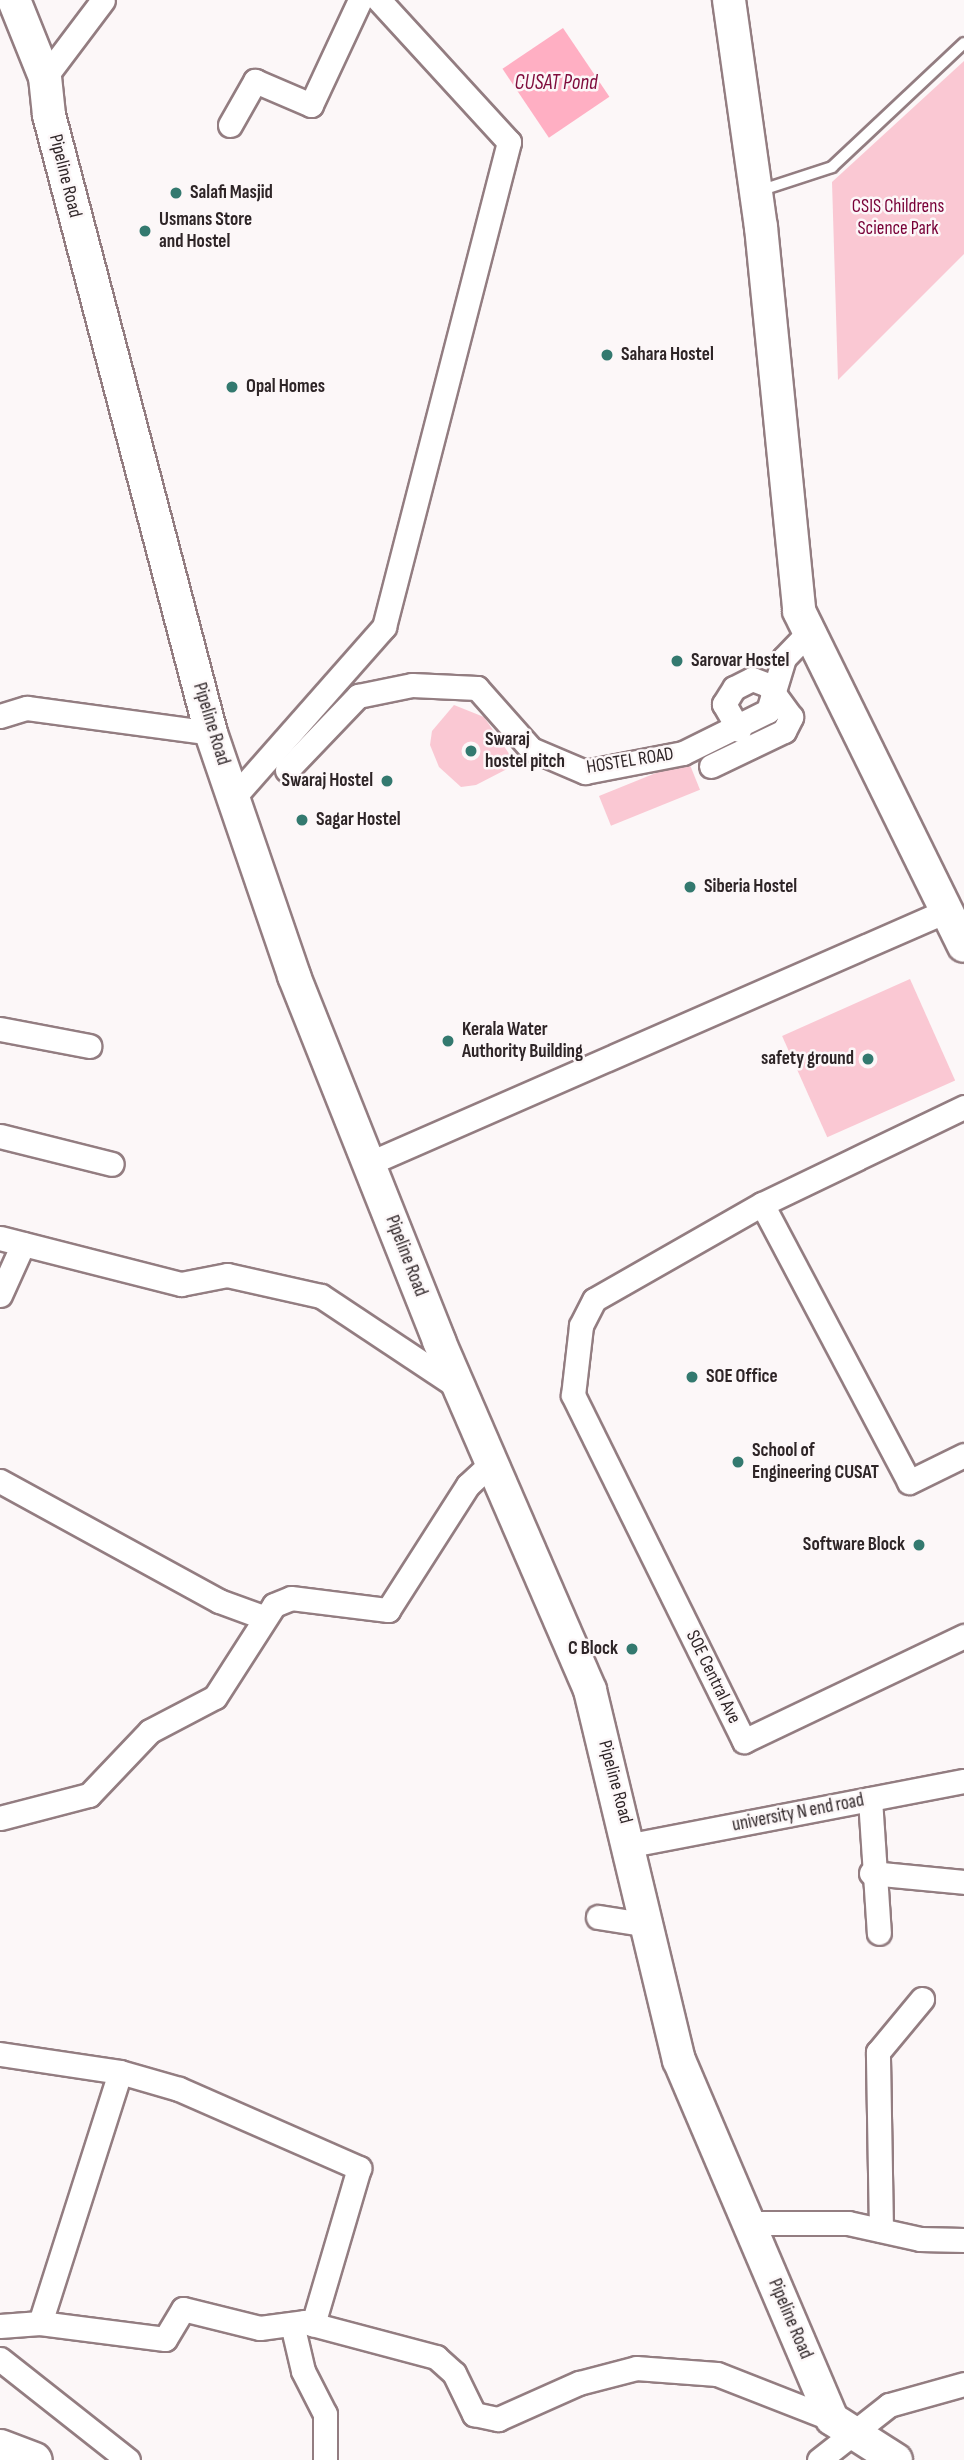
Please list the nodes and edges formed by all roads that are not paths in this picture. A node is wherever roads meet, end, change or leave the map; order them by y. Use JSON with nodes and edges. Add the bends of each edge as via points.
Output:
{"nodes":[{"id":1,"x":15,"y":0,"type":"edge"},
{"id":2,"x":103,"y":0,"type":"edge"},
{"id":3,"x":360,"y":0,"type":"edge"},
{"id":4,"x":379,"y":0,"type":"edge"},
{"id":5,"x":729,"y":0,"type":"edge"},
{"id":6,"x":964,"y":43,"type":"edge"},
{"id":7,"x":45,"y":77,"type":"junction"},
{"id":8,"x":230,"y":125,"type":"dead end"},
{"id":9,"x":756,"y":191,"type":"junction"},
{"id":10,"x":808,"y":633,"type":"junction"},
{"id":11,"x":776,"y":694,"type":"junction"},
{"id":12,"x":0,"y":716,"type":"edge"},
{"id":13,"x":739,"y":730,"type":"junction"},
{"id":14,"x":211,"y":733,"type":"junction"},
{"id":15,"x":711,"y":766,"type":"dead end"},
{"id":16,"x":287,"y":770,"type":"dead end"},
{"id":17,"x":234,"y":797,"type":"junction"},
{"id":18,"x":946,"y":911,"type":"junction"},
{"id":19,"x":964,"y":946,"type":"edge"},
{"id":20,"x":0,"y":1029,"type":"edge"},
{"id":21,"x":89,"y":1045,"type":"dead end"},
{"id":22,"x":964,"y":1107,"type":"edge"},
{"id":23,"x":0,"y":1136,"type":"edge"},
{"id":24,"x":370,"y":1163,"type":"junction"},
{"id":25,"x":112,"y":1164,"type":"dead end"},
{"id":26,"x":762,"y":1204,"type":"junction"},
{"id":27,"x":0,"y":1238,"type":"edge"},
{"id":28,"x":23,"y":1244,"type":"junction"},
{"id":29,"x":0,"y":1294,"type":"edge"},
{"id":30,"x":461,"y":1389,"type":"junction"},
{"id":31,"x":964,"y":1455,"type":"edge"},
{"id":32,"x":493,"y":1462,"type":"junction"},
{"id":33,"x":0,"y":1481,"type":"edge"},
{"id":34,"x":259,"y":1626,"type":"junction"},
{"id":35,"x":964,"y":1636,"type":"edge"},
{"id":36,"x":964,"y":1781,"type":"edge"},
{"id":37,"x":870,"y":1799,"type":"junction"},
{"id":38,"x":0,"y":1818,"type":"edge"},
{"id":39,"x":631,"y":1845,"type":"junction"},
{"id":40,"x":871,"y":1873,"type":"junction"},
{"id":41,"x":964,"y":1882,"type":"edge"},
{"id":42,"x":598,"y":1917,"type":"dead end"},
{"id":43,"x":649,"y":1925,"type":"junction"},
{"id":44,"x":879,"y":1933,"type":"dead end"},
{"id":45,"x":922,"y":1999,"type":"dead end"},
{"id":46,"x":0,"y":2054,"type":"edge"},
{"id":47,"x":120,"y":2072,"type":"junction"},
{"id":48,"x":750,"y":2222,"type":"junction"},
{"id":49,"x":881,"y":2230,"type":"junction"},
{"id":50,"x":964,"y":2240,"type":"edge"},
{"id":51,"x":40,"y":2323,"type":"junction"},
{"id":52,"x":303,"y":2324,"type":"junction"},
{"id":53,"x":0,"y":2326,"type":"edge"},
{"id":54,"x":0,"y":2359,"type":"edge"},
{"id":55,"x":964,"y":2384,"type":"edge"},
{"id":56,"x":843,"y":2425,"type":"junction"},
{"id":57,"x":0,"y":2447,"type":"edge"},
{"id":58,"x":34,"y":2460,"type":"edge"},
{"id":59,"x":128,"y":2460,"type":"edge"},
{"id":60,"x":325,"y":2460,"type":"edge"},
{"id":61,"x":819,"y":2460,"type":"edge"},
{"id":62,"x":896,"y":2460,"type":"edge"}],
"edges":[{"from":1,"to":7,"type":"street","name":"Pipeline Road"},
{"from":2,"to":7,"type":"street"},
{"from":3,"to":8,"type":"street","via":[[311,106],[255,81]]},
{"from":4,"to":17,"type":"street","via":[[509,142],[384,627]]},
{"from":5,"to":9,"type":"street"},
{"from":6,"to":9,"type":"lane","via":[[832,167],[802,182]]},
{"from":7,"to":14,"type":"street","name":"Pipeline Road","via":[[49,115]]},
{"from":9,"to":10,"type":"street","via":[[799,611]]},
{"from":10,"to":11,"type":"street","name":"HOSTEL ROAD","via":[[783,658]]},
{"from":10,"to":18,"type":"street"},
{"from":11,"to":13,"type":"street","name":"HOSTEL ROAD","via":[[768,711]]},
{"from":11,"to":13,"type":"street","via":[[752,679],[734,688],[724,704]]},
{"from":11,"to":15,"type":"street","via":[[791,717],[784,731]]},
{"from":12,"to":14,"type":"street","via":[[27,708]]},
{"from":13,"to":16,"type":"street","name":"HOSTEL ROAD","via":[[683,752],[584,772],[530,749],[477,688],[412,685],[358,696]]},
{"from":14,"to":17,"type":"street","name":"Pipeline Road"},
{"from":17,"to":24,"type":"street","name":"Pipeline Road","via":[[295,975]]},
{"from":18,"to":19,"type":"street"},
{"from":18,"to":24,"type":"street"},
{"from":20,"to":21,"type":"street"},
{"from":22,"to":26,"type":"street"},
{"from":23,"to":25,"type":"street"},
{"from":24,"to":30,"type":"street","name":"Pipeline Road"},
{"from":26,"to":31,"type":"street","via":[[909,1482]]},
{"from":26,"to":35,"type":"street","name":"SOE Central Ave","via":[[629,1277],[584,1313],[573,1395],[744,1741]]},
{"from":27,"to":28,"type":"street"},
{"from":28,"to":29,"type":"street"},
{"from":28,"to":30,"type":"street","via":[[181,1284],[227,1275],[321,1296]]},
{"from":30,"to":32,"type":"street","name":"Pipeline Road"},
{"from":32,"to":34,"type":"street","via":[[468,1485],[388,1610],[291,1598]]},
{"from":32,"to":39,"type":"street","name":"Pipeline Road","via":[[590,1690]]},
{"from":33,"to":34,"type":"street"},
{"from":34,"to":38,"type":"street","via":[[223,1690],[150,1731],[89,1795]]},
{"from":36,"to":37,"type":"street","name":"university N end road"},
{"from":37,"to":39,"type":"street","name":"university N end road"},
{"from":37,"to":40,"type":"street"},
{"from":39,"to":43,"type":"street","name":"Pipeline Road"},
{"from":40,"to":41,"type":"street"},
{"from":40,"to":44,"type":"street"},
{"from":42,"to":43,"type":"street"},
{"from":43,"to":48,"type":"street","name":"Pipeline Road","via":[[679,2060]]},
{"from":45,"to":49,"type":"street","via":[[878,2052]]},
{"from":46,"to":47,"type":"street"},
{"from":47,"to":51,"type":"street"},
{"from":47,"to":52,"type":"street","via":[[179,2089],[359,2168]]},
{"from":48,"to":49,"type":"street","via":[[848,2223]]},
{"from":48,"to":56,"type":"street","name":"Pipeline Road"},
{"from":49,"to":50,"type":"street"},
{"from":51,"to":52,"type":"street","via":[[165,2339],[183,2309],[260,2328]]},
{"from":51,"to":53,"type":"street"},
{"from":52,"to":56,"type":"street","via":[[436,2357],[454,2373],[474,2414],[498,2419],[579,2383],[636,2368],[717,2374]]},
{"from":52,"to":60,"type":"street","via":[[303,2371],[325,2414]]},
{"from":54,"to":59,"type":"street"},
{"from":55,"to":56,"type":"street","via":[[889,2405]]},
{"from":56,"to":61,"type":"street"},
{"from":56,"to":62,"type":"street"},
{"from":57,"to":58,"type":"main road"}]}
